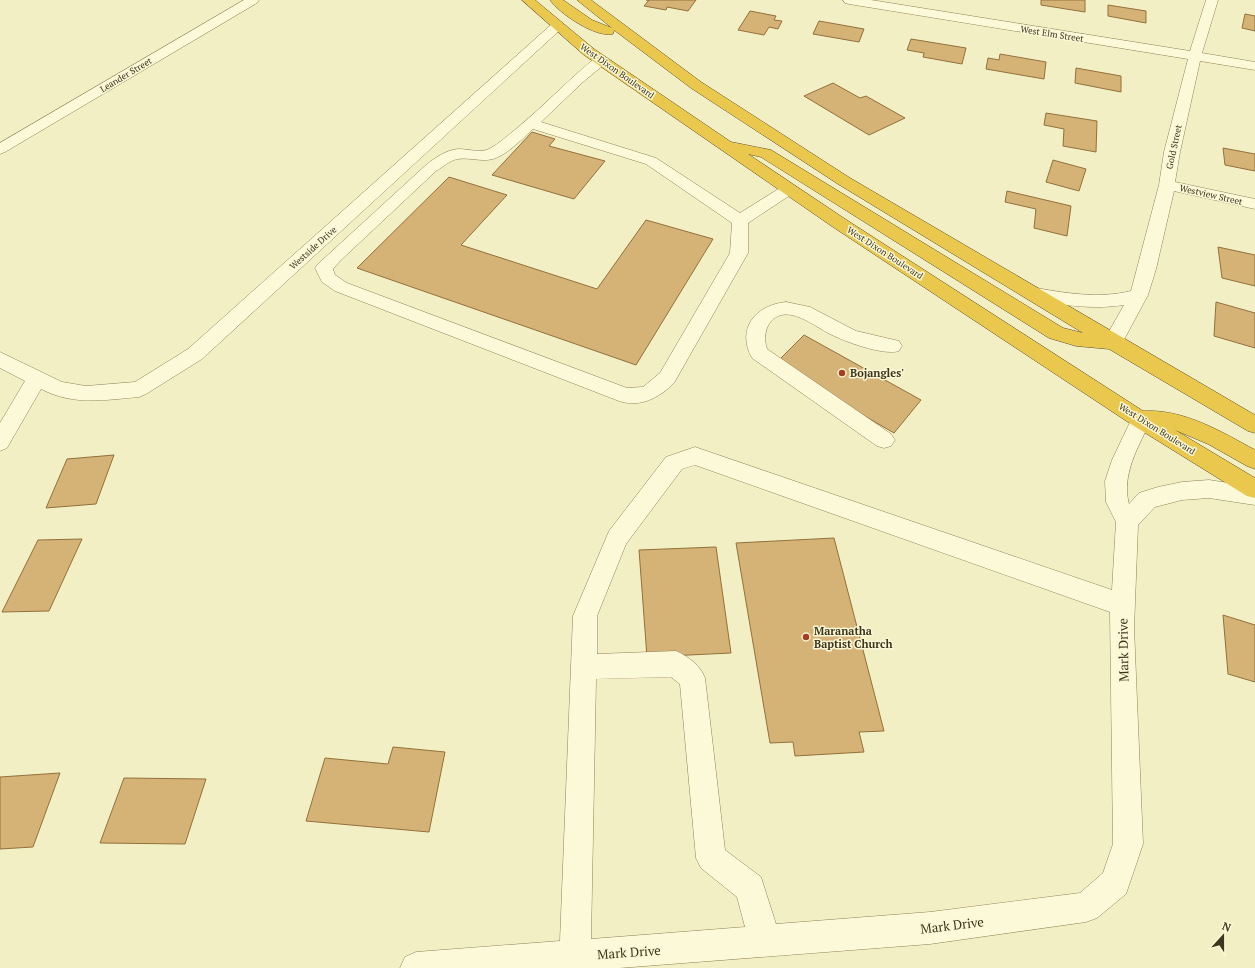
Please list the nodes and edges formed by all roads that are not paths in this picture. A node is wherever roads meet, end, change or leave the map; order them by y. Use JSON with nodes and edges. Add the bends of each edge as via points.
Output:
{"nodes":[{"id":1,"x":253,"y":0,"type":"edge"},
{"id":2,"x":528,"y":0,"type":"edge"},
{"id":3,"x":556,"y":0,"type":"edge"},
{"id":4,"x":582,"y":0,"type":"edge"},
{"id":5,"x":849,"y":0,"type":"edge"},
{"id":6,"x":1212,"y":0,"type":"edge"},
{"id":7,"x":911,"y":5,"type":"edge"},
{"id":8,"x":557,"y":26,"type":"junction"},
{"id":9,"x":624,"y":32,"type":"junction"},
{"id":10,"x":1195,"y":56,"type":"junction"},
{"id":11,"x":601,"y":60,"type":"junction"},
{"id":12,"x":1255,"y":66,"type":"edge"},
{"id":13,"x":531,"y":124,"type":"junction"},
{"id":14,"x":720,"y":143,"type":"junction"},
{"id":15,"x":0,"y":149,"type":"edge"},
{"id":16,"x":1167,"y":185,"type":"junction"},
{"id":17,"x":789,"y":188,"type":"junction"},
{"id":18,"x":1255,"y":204,"type":"edge"},
{"id":19,"x":740,"y":220,"type":"junction"},
{"id":20,"x":298,"y":260,"type":"junction"},
{"id":21,"x":324,"y":268,"type":"junction"},
{"id":22,"x":1031,"y":293,"type":"junction"},
{"id":23,"x":1138,"y":294,"type":"junction"},
{"id":24,"x":1113,"y":342,"type":"junction"},
{"id":25,"x":892,"y":346,"type":"dead end"},
{"id":26,"x":0,"y":359,"type":"edge"},
{"id":27,"x":37,"y":378,"type":"junction"},
{"id":28,"x":1141,"y":420,"type":"junction"},
{"id":29,"x":1255,"y":425,"type":"edge"},
{"id":30,"x":884,"y":440,"type":"dead end"},
{"id":31,"x":0,"y":442,"type":"edge"},
{"id":32,"x":1255,"y":460,"type":"edge"},
{"id":33,"x":1255,"y":489,"type":"edge"},
{"id":34,"x":1255,"y":496,"type":"edge"},
{"id":35,"x":1127,"y":521,"type":"junction"},
{"id":36,"x":1123,"y":606,"type":"junction"},
{"id":37,"x":584,"y":667,"type":"junction"},
{"id":38,"x":765,"y":941,"type":"junction"},
{"id":39,"x":575,"y":956,"type":"junction"},
{"id":40,"x":416,"y":968,"type":"edge"}],
"edges":[{"from":1,"to":15,"type":"street","name":"Leander Street"},
{"from":2,"to":8,"type":"highway","name":"West Dixon Boulevard"},
{"from":3,"to":9,"type":"highway","via":[[575,16],[596,27]]},
{"from":4,"to":9,"type":"highway"},
{"from":5,"to":7,"type":"street","name":"West Elm Street"},
{"from":6,"to":10,"type":"street","name":"Gold Street"},
{"from":7,"to":10,"type":"street","name":"West Elm Street"},
{"from":8,"to":11,"type":"highway","name":"West Dixon Boulevard"},
{"from":8,"to":20,"type":"street","name":"Westside Drive"},
{"from":9,"to":22,"type":"highway","via":[[696,85],[844,181]]},
{"from":10,"to":12,"type":"street","name":"West Elm Street"},
{"from":10,"to":16,"type":"street","name":"Gold Street","via":[[1172,152]]},
{"from":11,"to":13,"type":"street"},
{"from":11,"to":14,"type":"highway","name":"West Dixon Boulevard"},
{"from":13,"to":19,"type":"street","via":[[651,161]]},
{"from":13,"to":21,"type":"street","via":[[490,156],[457,154],[445,158],[431,168]]},
{"from":14,"to":17,"type":"highway","name":"West Dixon Boulevard"},
{"from":14,"to":24,"type":"highway","via":[[766,153],[1056,333],[1084,341]]},
{"from":16,"to":18,"type":"street","name":"Westview Street"},
{"from":16,"to":23,"type":"street","name":"Gold Street","via":[[1147,269]]},
{"from":17,"to":19,"type":"street"},
{"from":17,"to":28,"type":"highway","name":"West Dixon Boulevard","via":[[973,312]]},
{"from":19,"to":21,"type":"street","via":[[739,253],[667,378],[655,390],[645,395],[626,396],[341,287],[328,278]]},
{"from":20,"to":21,"type":"street"},
{"from":20,"to":27,"type":"street","name":"Westside Drive","via":[[195,354],[139,389],[86,394],[58,389]]},
{"from":22,"to":23,"type":"street","via":[[1069,301],[1097,303],[1125,299]]},
{"from":22,"to":24,"type":"highway"},
{"from":23,"to":24,"type":"street","name":"Gold Street"},
{"from":24,"to":29,"type":"highway"},
{"from":25,"to":30,"type":"street","via":[[844,333],[801,312],[784,308],[769,312],[754,332],[754,342],[759,353]]},
{"from":26,"to":27,"type":"street","name":"Westside Drive"},
{"from":27,"to":31,"type":"street"},
{"from":28,"to":32,"type":"highway","via":[[1155,418],[1191,426]]},
{"from":28,"to":33,"type":"highway","name":"West Dixon Boulevard"},
{"from":28,"to":35,"type":"street","via":[[1119,468],[1116,485],[1116,500]]},
{"from":34,"to":35,"type":"street","via":[[1209,489],[1182,491],[1147,500]]},
{"from":35,"to":36,"type":"street","name":"Mark Drive"},
{"from":36,"to":37,"type":"street","via":[[695,456],[674,463],[617,538],[585,616]]},
{"from":36,"to":38,"type":"street","name":"Mark Drive","via":[[1128,844],[1115,882],[1086,907],[930,928]]},
{"from":37,"to":38,"type":"street","via":[[676,664],[692,678],[711,858],[750,888]]},
{"from":37,"to":39,"type":"street"},
{"from":38,"to":39,"type":"street","name":"Mark Drive"},
{"from":39,"to":40,"type":"street","name":"Mark Drive"}]}
